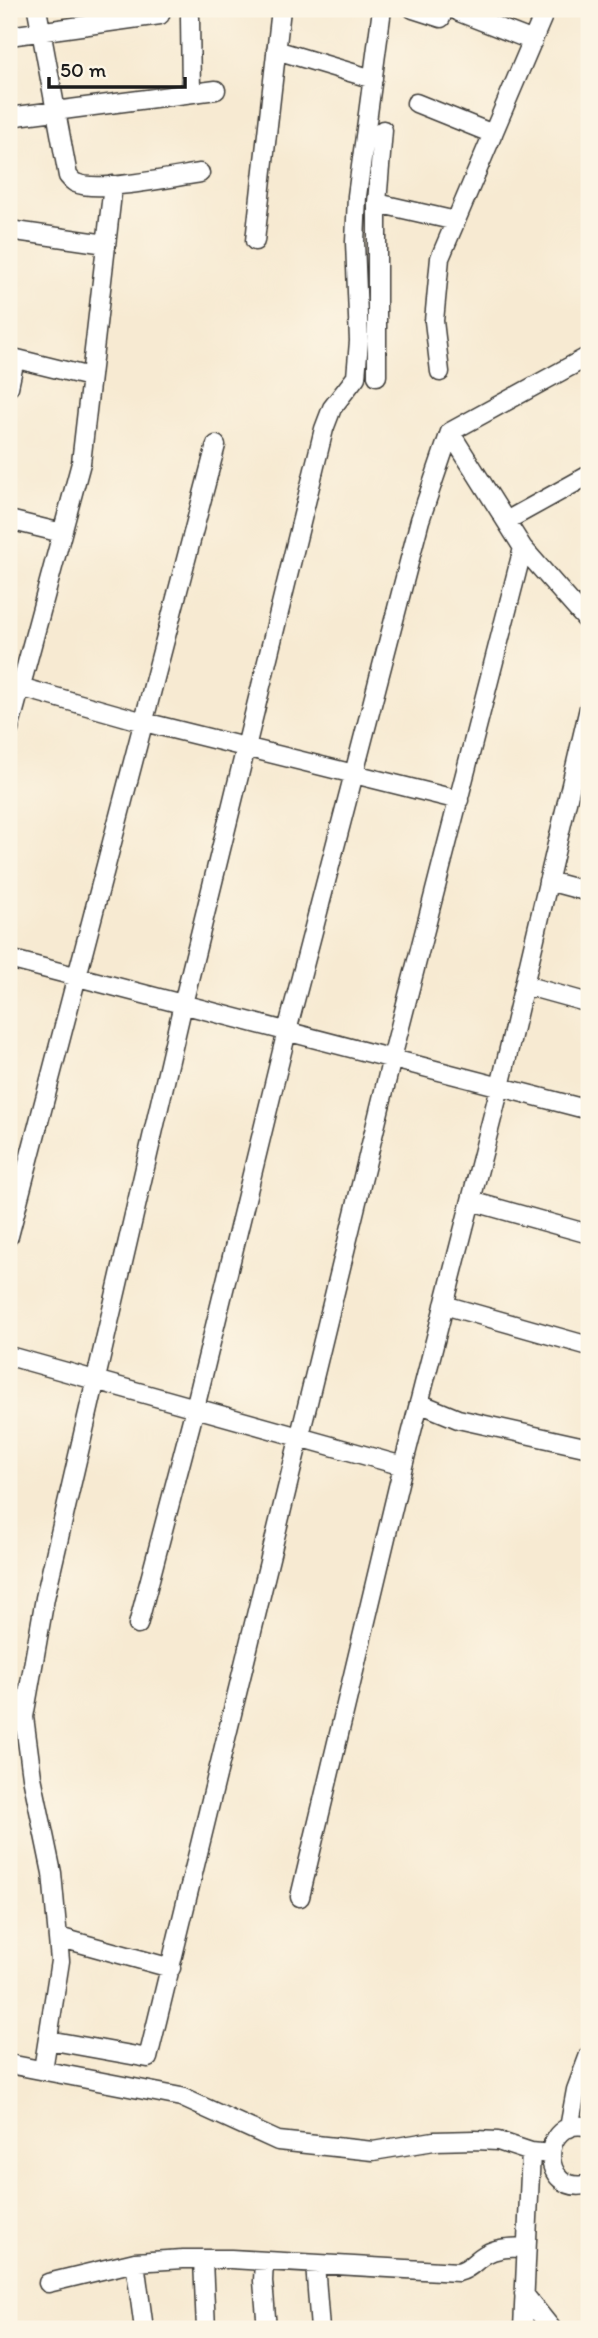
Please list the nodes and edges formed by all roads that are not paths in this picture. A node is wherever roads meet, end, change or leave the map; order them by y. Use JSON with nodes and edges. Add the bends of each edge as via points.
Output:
{"nodes":[{"id":1,"x":37,"y":9,"type":"edge"},
{"id":2,"x":281,"y":9,"type":"edge"},
{"id":3,"x":382,"y":9,"type":"edge"},
{"id":4,"x":413,"y":9,"type":"edge"},
{"id":5,"x":546,"y":9,"type":"edge"},
{"id":6,"x":160,"y":15,"type":"dead end"},
{"id":7,"x":190,"y":17,"type":"dead end"},
{"id":8,"x":41,"y":31,"type":"junction"},
{"id":9,"x":9,"y":36,"type":"edge"},
{"id":10,"x":533,"y":41,"type":"junction"},
{"id":11,"x":276,"y":50,"type":"junction"},
{"id":12,"x":373,"y":79,"type":"junction"},
{"id":13,"x":216,"y":90,"type":"dead end"},
{"id":14,"x":191,"y":93,"type":"junction"},
{"id":15,"x":416,"y":103,"type":"dead end"},
{"id":16,"x":56,"y":110,"type":"junction"},
{"id":17,"x":9,"y":117,"type":"edge"},
{"id":18,"x":383,"y":131,"type":"dead end"},
{"id":19,"x":493,"y":134,"type":"junction"},
{"id":20,"x":200,"y":173,"type":"dead end"},
{"id":21,"x":113,"y":185,"type":"junction"},
{"id":22,"x":377,"y":203,"type":"junction"},
{"id":23,"x":456,"y":221,"type":"junction"},
{"id":24,"x":9,"y":230,"type":"edge"},
{"id":25,"x":256,"y":241,"type":"dead end"},
{"id":26,"x":106,"y":244,"type":"junction"},
{"id":27,"x":589,"y":356,"type":"edge"},
{"id":28,"x":12,"y":358,"type":"edge"},
{"id":29,"x":440,"y":372,"type":"dead end"},
{"id":30,"x":377,"y":376,"type":"dead end"},
{"id":31,"x":90,"y":377,"type":"junction"},
{"id":32,"x":9,"y":387,"type":"edge"},
{"id":33,"x":450,"y":432,"type":"junction"},
{"id":34,"x":216,"y":445,"type":"dead end"},
{"id":35,"x":589,"y":475,"type":"edge"},
{"id":36,"x":9,"y":520,"type":"edge"},
{"id":37,"x":506,"y":521,"type":"junction"},
{"id":38,"x":62,"y":533,"type":"junction"},
{"id":39,"x":523,"y":548,"type":"junction"},
{"id":40,"x":589,"y":624,"type":"edge"},
{"id":41,"x":20,"y":687,"type":"junction"},
{"id":42,"x":589,"y":708,"type":"edge"},
{"id":43,"x":10,"y":719,"type":"edge"},
{"id":44,"x":144,"y":722,"type":"junction"},
{"id":45,"x":246,"y":747,"type":"junction"},
{"id":46,"x":353,"y":776,"type":"junction"},
{"id":47,"x":458,"y":800,"type":"junction"},
{"id":48,"x":548,"y":881,"type":"junction"},
{"id":49,"x":589,"y":892,"type":"edge"},
{"id":50,"x":9,"y":959,"type":"edge"},
{"id":51,"x":78,"y":978,"type":"junction"},
{"id":52,"x":524,"y":985,"type":"junction"},
{"id":53,"x":589,"y":1003,"type":"edge"},
{"id":54,"x":183,"y":1004,"type":"junction"},
{"id":55,"x":287,"y":1031,"type":"junction"},
{"id":56,"x":392,"y":1058,"type":"junction"},
{"id":57,"x":500,"y":1087,"type":"junction"},
{"id":58,"x":589,"y":1110,"type":"edge"},
{"id":59,"x":471,"y":1201,"type":"junction"},
{"id":60,"x":589,"y":1234,"type":"edge"},
{"id":61,"x":9,"y":1236,"type":"edge"},
{"id":62,"x":444,"y":1305,"type":"junction"},
{"id":63,"x":589,"y":1346,"type":"edge"},
{"id":64,"x":9,"y":1356,"type":"edge"},
{"id":65,"x":95,"y":1381,"type":"junction"},
{"id":66,"x":419,"y":1403,"type":"junction"},
{"id":67,"x":195,"y":1408,"type":"junction"},
{"id":68,"x":300,"y":1437,"type":"junction"},
{"id":69,"x":589,"y":1448,"type":"edge"},
{"id":70,"x":403,"y":1466,"type":"junction"},
{"id":71,"x":138,"y":1625,"type":"dead end"},
{"id":72,"x":300,"y":1897,"type":"dead end"},
{"id":73,"x":58,"y":1937,"type":"junction"},
{"id":74,"x":171,"y":1968,"type":"junction"},
{"id":75,"x":48,"y":2040,"type":"junction"},
{"id":76,"x":589,"y":2055,"type":"edge"},
{"id":77,"x":9,"y":2064,"type":"edge"},
{"id":78,"x":43,"y":2070,"type":"junction"},
{"id":79,"x":569,"y":2127,"type":"junction"},
{"id":80,"x":589,"y":2127,"type":"edge"},
{"id":81,"x":531,"y":2152,"type":"junction"},
{"id":82,"x":551,"y":2154,"type":"junction"},
{"id":83,"x":589,"y":2184,"type":"edge"},
{"id":84,"x":525,"y":2247,"type":"junction"},
{"id":85,"x":202,"y":2260,"type":"junction"},
{"id":86,"x":264,"y":2261,"type":"junction"},
{"id":87,"x":135,"y":2262,"type":"junction"},
{"id":88,"x":314,"y":2264,"type":"junction"},
{"id":89,"x":48,"y":2283,"type":"dead end"},
{"id":90,"x":524,"y":2294,"type":"junction"},
{"id":91,"x":144,"y":2329,"type":"edge"},
{"id":92,"x":206,"y":2329,"type":"edge"},
{"id":93,"x":267,"y":2329,"type":"edge"},
{"id":94,"x":320,"y":2329,"type":"edge"},
{"id":95,"x":523,"y":2329,"type":"edge"},
{"id":96,"x":552,"y":2329,"type":"edge"}],
"edges":[{"from":1,"to":8,"type":"street"},
{"from":2,"to":11,"type":"street"},
{"from":3,"to":12,"type":"street"},
{"from":4,"to":10,"type":"street","via":[[450,15]]},
{"from":5,"to":10,"type":"street"},
{"from":6,"to":8,"type":"street"},
{"from":7,"to":14,"type":"street"},
{"from":8,"to":9,"type":"street"},
{"from":8,"to":16,"type":"street"},
{"from":10,"to":19,"type":"street"},
{"from":11,"to":12,"type":"street"},
{"from":11,"to":25,"type":"street"},
{"from":12,"to":45,"type":"street","via":[[357,196],[356,377],[332,408],[324,429]]},
{"from":13,"to":14,"type":"street"},
{"from":14,"to":16,"type":"street"},
{"from":15,"to":19,"type":"street"},
{"from":16,"to":17,"type":"street"},
{"from":16,"to":21,"type":"street","via":[[68,176],[85,186]]},
{"from":18,"to":22,"type":"street"},
{"from":19,"to":23,"type":"street"},
{"from":20,"to":21,"type":"street"},
{"from":21,"to":26,"type":"street"},
{"from":22,"to":23,"type":"street"},
{"from":22,"to":30,"type":"street"},
{"from":23,"to":29,"type":"street","via":[[440,258],[434,321]]},
{"from":24,"to":26,"type":"street"},
{"from":26,"to":31,"type":"street"},
{"from":27,"to":33,"type":"street"},
{"from":28,"to":31,"type":"street"},
{"from":28,"to":32,"type":"street"},
{"from":31,"to":38,"type":"street","via":[[81,463]]},
{"from":33,"to":37,"type":"street"},
{"from":33,"to":46,"type":"street","via":[[420,520]]},
{"from":34,"to":44,"type":"street"},
{"from":35,"to":37,"type":"street"},
{"from":36,"to":38,"type":"street"},
{"from":37,"to":39,"type":"street"},
{"from":38,"to":41,"type":"street"},
{"from":39,"to":40,"type":"street"},
{"from":39,"to":47,"type":"street"},
{"from":41,"to":43,"type":"street"},
{"from":41,"to":44,"type":"street"},
{"from":42,"to":48,"type":"street"},
{"from":44,"to":45,"type":"street"},
{"from":44,"to":51,"type":"street"},
{"from":45,"to":46,"type":"street"},
{"from":45,"to":54,"type":"street"},
{"from":46,"to":47,"type":"street"},
{"from":46,"to":55,"type":"street"},
{"from":47,"to":56,"type":"street"},
{"from":48,"to":49,"type":"street"},
{"from":48,"to":52,"type":"street"},
{"from":50,"to":51,"type":"street"},
{"from":51,"to":54,"type":"street"},
{"from":51,"to":61,"type":"street"},
{"from":52,"to":53,"type":"street"},
{"from":52,"to":57,"type":"street"},
{"from":54,"to":55,"type":"street"},
{"from":54,"to":65,"type":"street"},
{"from":55,"to":56,"type":"street"},
{"from":55,"to":67,"type":"street"},
{"from":56,"to":57,"type":"street"},
{"from":56,"to":68,"type":"street"},
{"from":57,"to":58,"type":"street"},
{"from":57,"to":59,"type":"street"},
{"from":59,"to":60,"type":"street"},
{"from":59,"to":62,"type":"street"},
{"from":62,"to":63,"type":"street"},
{"from":62,"to":66,"type":"street"},
{"from":64,"to":65,"type":"street"},
{"from":65,"to":67,"type":"street"},
{"from":65,"to":73,"type":"street","via":[[45,1598],[24,1717],[52,1873]]},
{"from":66,"to":69,"type":"street","via":[[458,1419]]},
{"from":66,"to":70,"type":"street"},
{"from":67,"to":68,"type":"street"},
{"from":67,"to":71,"type":"street"},
{"from":68,"to":70,"type":"street"},
{"from":68,"to":74,"type":"street"},
{"from":70,"to":72,"type":"street"},
{"from":73,"to":74,"type":"street"},
{"from":73,"to":75,"type":"street","via":[[60,1961]]},
{"from":74,"to":75,"type":"street","via":[[148,2058]]},
{"from":75,"to":78,"type":"street"},
{"from":76,"to":79,"type":"street"},
{"from":77,"to":78,"type":"street"},
{"from":78,"to":81,"type":"street","via":[[181,2098],[278,2141],[373,2151],[434,2141],[498,2141]]},
{"from":79,"to":80,"type":"street"},
{"from":79,"to":82,"type":"street","via":[[559,2134]]},
{"from":81,"to":82,"type":"street"},
{"from":81,"to":84,"type":"street"},
{"from":82,"to":83,"type":"street","via":[[553,2170],[561,2179],[573,2185]]},
{"from":84,"to":88,"type":"street","via":[[486,2254],[468,2270],[458,2272]]},
{"from":84,"to":90,"type":"street"},
{"from":85,"to":86,"type":"street"},
{"from":85,"to":87,"type":"street"},
{"from":85,"to":92,"type":"street"},
{"from":86,"to":88,"type":"street"},
{"from":86,"to":93,"type":"street"},
{"from":87,"to":89,"type":"street"},
{"from":87,"to":91,"type":"street"},
{"from":88,"to":94,"type":"street"},
{"from":90,"to":95,"type":"street"},
{"from":90,"to":96,"type":"street"}]}
